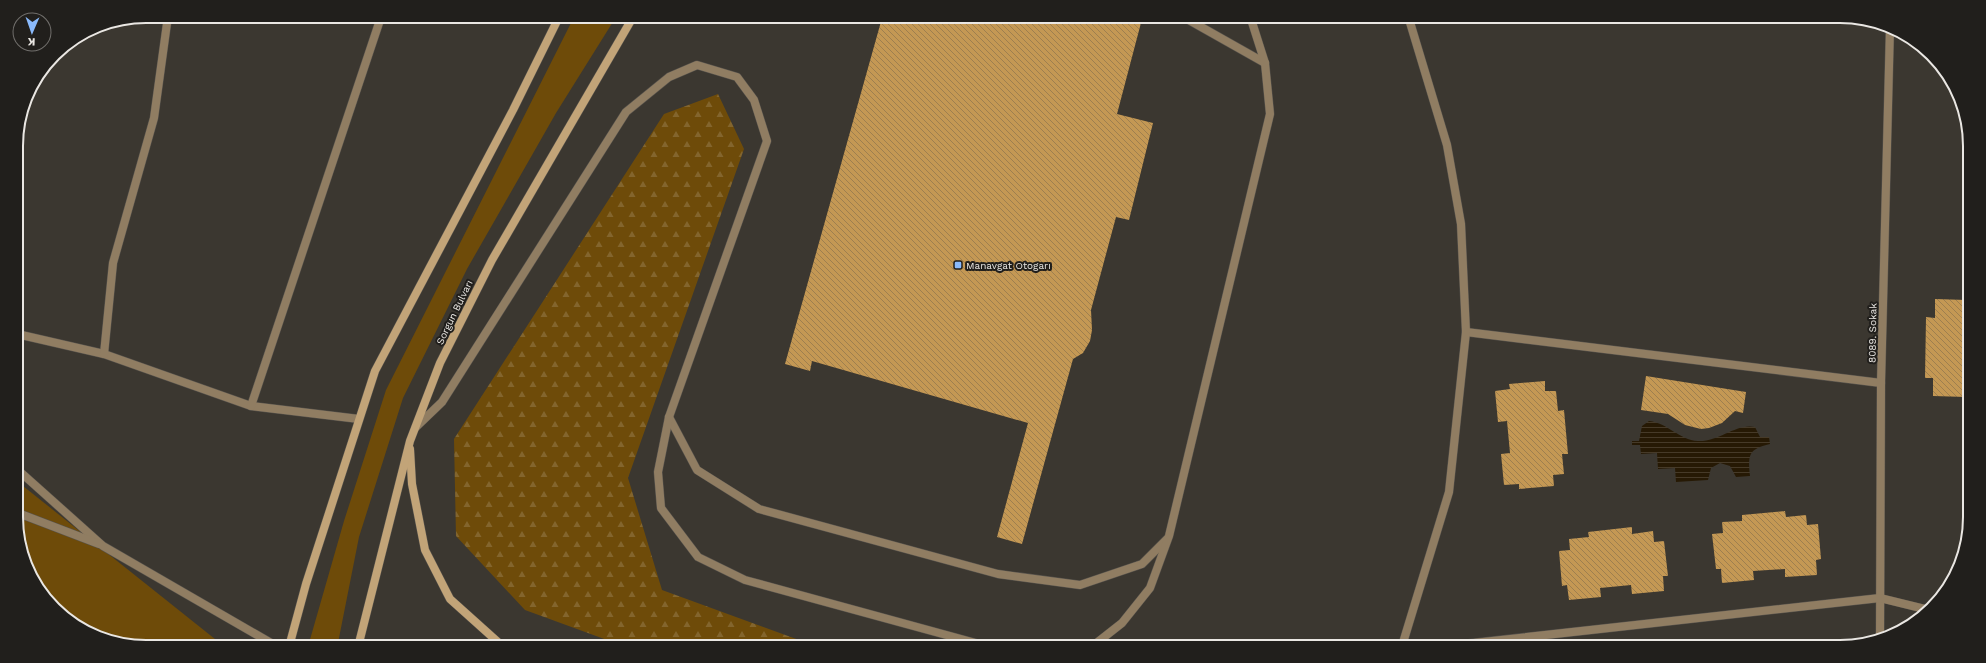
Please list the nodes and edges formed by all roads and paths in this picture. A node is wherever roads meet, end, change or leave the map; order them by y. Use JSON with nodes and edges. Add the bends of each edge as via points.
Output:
{"nodes":[{"id":1,"x":167,"y":23,"type":"edge"},
{"id":2,"x":380,"y":23,"type":"edge"},
{"id":3,"x":556,"y":23,"type":"edge"},
{"id":4,"x":630,"y":23,"type":"edge"},
{"id":5,"x":1194,"y":23,"type":"edge"},
{"id":6,"x":1252,"y":23,"type":"edge"},
{"id":7,"x":1410,"y":23,"type":"edge"},
{"id":8,"x":1890,"y":34,"type":"edge"},
{"id":9,"x":1265,"y":63,"type":"junction"},
{"id":10,"x":1466,"y":332,"type":"junction"},
{"id":11,"x":23,"y":335,"type":"edge"},
{"id":12,"x":104,"y":354,"type":"junction"},
{"id":13,"x":1881,"y":383,"type":"junction"},
{"id":14,"x":251,"y":406,"type":"junction"},
{"id":15,"x":669,"y":417,"type":"junction"},
{"id":16,"x":359,"y":419,"type":"junction"},
{"id":17,"x":416,"y":428,"type":"junction"},
{"id":18,"x":410,"y":441,"type":"junction"},
{"id":19,"x":23,"y":474,"type":"edge"},
{"id":20,"x":23,"y":515,"type":"edge"},
{"id":21,"x":1169,"y":536,"type":"junction"},
{"id":22,"x":103,"y":546,"type":"junction"},
{"id":23,"x":1880,"y":598,"type":"junction"},
{"id":24,"x":1922,"y":608,"type":"edge"},
{"id":25,"x":1880,"y":633,"type":"edge"},
{"id":26,"x":266,"y":640,"type":"edge"},
{"id":27,"x":291,"y":640,"type":"edge"},
{"id":28,"x":360,"y":640,"type":"edge"},
{"id":29,"x":496,"y":640,"type":"edge"},
{"id":30,"x":965,"y":640,"type":"edge"},
{"id":31,"x":1100,"y":640,"type":"edge"},
{"id":32,"x":1404,"y":640,"type":"edge"},
{"id":33,"x":1500,"y":640,"type":"edge"}],
"edges":[{"from":1,"to":12,"type":"street","via":[[154,118],[113,263]]},
{"from":2,"to":14,"type":"street"},
{"from":3,"to":16,"type":"main road","via":[[510,117],[375,371]]},
{"from":4,"to":17,"type":"main road","name":"Sorgun Bulvarı","via":[[484,274],[440,363]]},
{"from":5,"to":9,"type":"street"},
{"from":6,"to":9,"type":"street"},
{"from":7,"to":10,"type":"street","via":[[1447,145],[1461,224]]},
{"from":8,"to":13,"type":"street","name":"8089. Sokak"},
{"from":9,"to":21,"type":"street","via":[[1270,114]]},
{"from":10,"to":13,"type":"street"},
{"from":10,"to":32,"type":"street","via":[[1449,492]]},
{"from":11,"to":12,"type":"street"},
{"from":12,"to":14,"type":"street"},
{"from":13,"to":23,"type":"street","name":"8089. Sokak"},
{"from":14,"to":16,"type":"street"},
{"from":15,"to":17,"type":"street","via":[[767,141],[754,100],[737,77],[697,65],[670,77],[626,112],[442,402]]},
{"from":15,"to":21,"type":"street","via":[[696,470],[759,509],[998,574],[1080,585],[1142,564]]},
{"from":15,"to":30,"type":"street","via":[[658,472],[661,508],[698,557],[745,580]]},
{"from":16,"to":27,"type":"main road"},
{"from":17,"to":18,"type":"main road","name":"Sorgun Bulvarı"},
{"from":18,"to":28,"type":"main road","name":"Sorgun Bulvarı"},
{"from":18,"to":29,"type":"main road","via":[[412,484],[425,550],[450,598]]},
{"from":19,"to":22,"type":"street"},
{"from":20,"to":22,"type":"street"},
{"from":21,"to":31,"type":"street","via":[[1150,588],[1122,623]]},
{"from":22,"to":26,"type":"street"},
{"from":23,"to":24,"type":"street"},
{"from":23,"to":25,"type":"street","name":"8089. Sokak"},
{"from":23,"to":33,"type":"street"}]}
